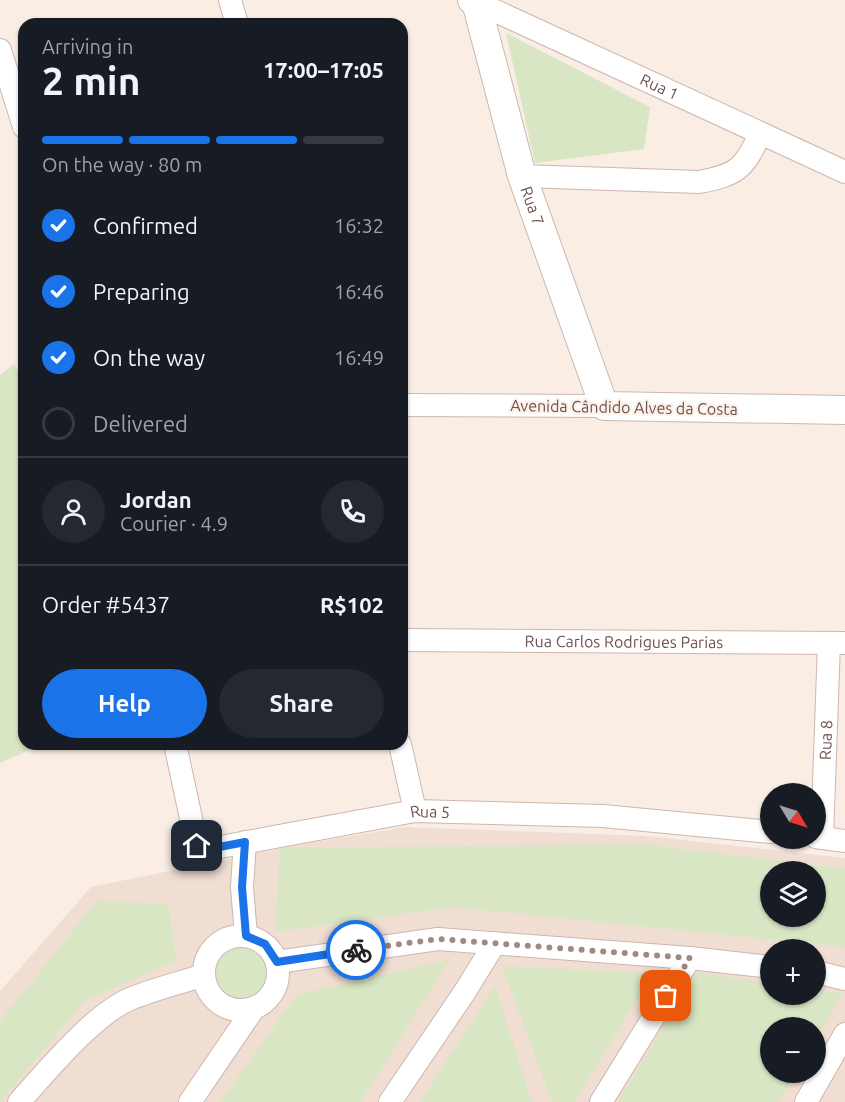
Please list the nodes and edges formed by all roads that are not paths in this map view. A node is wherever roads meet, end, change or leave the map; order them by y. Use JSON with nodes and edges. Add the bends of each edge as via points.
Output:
{"nodes":[{"id":1,"x":230,"y":0,"type":"edge"},
{"id":2,"x":474,"y":1,"type":"edge"},
{"id":3,"x":235,"y":18,"type":"edge"},
{"id":4,"x":0,"y":50,"type":"edge"},
{"id":5,"x":18,"y":108,"type":"edge"},
{"id":6,"x":760,"y":134,"type":"junction"},
{"id":7,"x":845,"y":172,"type":"edge"},
{"id":8,"x":522,"y":176,"type":"junction"},
{"id":9,"x":408,"y":405,"type":"edge"},
{"id":10,"x":604,"y":406,"type":"junction"},
{"id":11,"x":845,"y":410,"type":"edge"},
{"id":12,"x":408,"y":640,"type":"edge"},
{"id":13,"x":837,"y":643,"type":"edge"},
{"id":14,"x":176,"y":750,"type":"edge"},
{"id":15,"x":401,"y":750,"type":"edge"},
{"id":16,"x":824,"y":783,"type":"edge"},
{"id":17,"x":415,"y":811,"type":"junction"},
{"id":18,"x":760,"y":831,"type":"edge"},
{"id":19,"x":826,"y":839,"type":"edge"},
{"id":20,"x":845,"y":841,"type":"edge"},
{"id":21,"x":245,"y":842,"type":"junction"},
{"id":22,"x":246,"y":936,"type":"junction"},
{"id":23,"x":495,"y":943,"type":"junction"},
{"id":24,"x":690,"y":958,"type":"junction"},
{"id":25,"x":277,"y":962,"type":"junction"},
{"id":26,"x":760,"y":966,"type":"edge"},
{"id":27,"x":826,"y":974,"type":"edge"},
{"id":28,"x":204,"y":975,"type":"junction"},
{"id":29,"x":845,"y":979,"type":"edge"},
{"id":30,"x":254,"y":1008,"type":"junction"},
{"id":31,"x":845,"y":1034,"type":"edge"},
{"id":32,"x":19,"y":1102,"type":"edge"},
{"id":33,"x":190,"y":1102,"type":"edge"},
{"id":34,"x":390,"y":1102,"type":"edge"},
{"id":35,"x":601,"y":1102,"type":"edge"},
{"id":36,"x":807,"y":1102,"type":"edge"}],
"edges":[{"from":1,"to":3,"type":"street"},
{"from":2,"to":6,"type":"street","name":"Rua 1"},
{"from":2,"to":8,"type":"street","name":"Rua 7"},
{"from":4,"to":5,"type":"street"},
{"from":6,"to":7,"type":"street","name":"Rua 1"},
{"from":6,"to":8,"type":"street","via":[[741,168],[727,177],[699,182]]},
{"from":8,"to":10,"type":"street","name":"Rua 7"},
{"from":9,"to":10,"type":"street","name":"Avenida Cândido Alves da Costa"},
{"from":10,"to":11,"type":"street","name":"Avenida Cândido Alves da Costa"},
{"from":12,"to":13,"type":"street","name":"Rua Carlos Rodrigues Parias"},
{"from":13,"to":16,"type":"street","name":"Rua 8"},
{"from":14,"to":21,"type":"street","name":"Rua 5","via":[[197,846],[204,850]]},
{"from":15,"to":17,"type":"street"},
{"from":17,"to":18,"type":"street","name":"Rua 5","via":[[603,816]]},
{"from":17,"to":21,"type":"street","name":"Rua 5"},
{"from":19,"to":20,"type":"street"},
{"from":21,"to":22,"type":"street","via":[[242,887]]},
{"from":22,"to":25,"type":"street","via":[[265,944]]},
{"from":22,"to":28,"type":"street","via":[[235,936],[216,946],[205,964]]},
{"from":23,"to":24,"type":"street"},
{"from":23,"to":25,"type":"street","via":[[420,940]]},
{"from":23,"to":34,"type":"street"},
{"from":24,"to":26,"type":"street"},
{"from":24,"to":35,"type":"street"},
{"from":25,"to":30,"type":"street","via":[[273,992]]},
{"from":27,"to":29,"type":"street"},
{"from":28,"to":30,"type":"street","via":[[206,986],[218,1002],[237,1010]]},
{"from":28,"to":32,"type":"street","via":[[115,1007]]},
{"from":30,"to":33,"type":"street"},
{"from":31,"to":36,"type":"street"}]}
